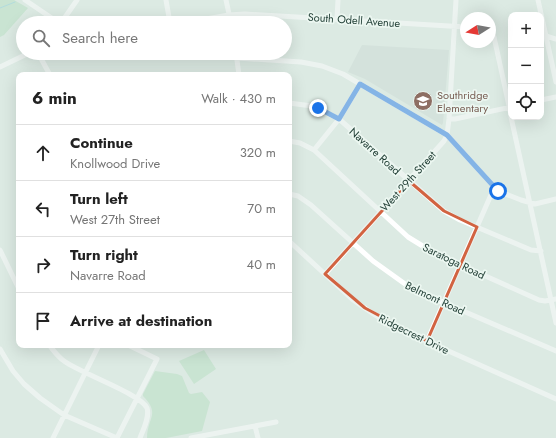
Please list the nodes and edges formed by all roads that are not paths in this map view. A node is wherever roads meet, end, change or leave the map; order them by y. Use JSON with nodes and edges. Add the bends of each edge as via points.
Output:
{"nodes":[{"id":1,"x":25,"y":0,"type":"edge"},
{"id":2,"x":77,"y":0,"type":"edge"},
{"id":3,"x":166,"y":0,"type":"edge"},
{"id":4,"x":226,"y":0,"type":"edge"},
{"id":5,"x":338,"y":0,"type":"edge"},
{"id":6,"x":456,"y":0,"type":"edge"},
{"id":7,"x":538,"y":0,"type":"edge"},
{"id":8,"x":230,"y":15,"type":"junction"},
{"id":9,"x":49,"y":16,"type":"edge"},
{"id":10,"x":65,"y":16,"type":"edge"},
{"id":11,"x":169,"y":16,"type":"edge"},
{"id":12,"x":224,"y":16,"type":"edge"},
{"id":13,"x":281,"y":16,"type":"edge"},
{"id":14,"x":292,"y":17,"type":"edge"},
{"id":15,"x":336,"y":19,"type":"junction"},
{"id":16,"x":454,"y":27,"type":"junction"},
{"id":17,"x":460,"y":27,"type":"edge"},
{"id":18,"x":546,"y":36,"type":"junction"},
{"id":19,"x":556,"y":39,"type":"edge"},
{"id":20,"x":496,"y":46,"type":"edge"},
{"id":21,"x":16,"y":59,"type":"edge"},
{"id":22,"x":42,"y":60,"type":"edge"},
{"id":23,"x":237,"y":60,"type":"edge"},
{"id":24,"x":279,"y":60,"type":"edge"},
{"id":25,"x":0,"y":67,"type":"edge"},
{"id":26,"x":48,"y":72,"type":"edge"},
{"id":27,"x":239,"y":72,"type":"edge"},
{"id":28,"x":556,"y":82,"type":"edge"},
{"id":29,"x":360,"y":84,"type":"junction"},
{"id":30,"x":556,"y":97,"type":"edge"},
{"id":31,"x":508,"y":98,"type":"edge"},
{"id":32,"x":544,"y":99,"type":"edge"},
{"id":33,"x":292,"y":103,"type":"edge"},
{"id":34,"x":508,"y":107,"type":"edge"},
{"id":35,"x":339,"y":119,"type":"junction"},
{"id":36,"x":449,"y":119,"type":"junction"},
{"id":37,"x":512,"y":120,"type":"edge"},
{"id":38,"x":447,"y":135,"type":"junction"},
{"id":39,"x":292,"y":142,"type":"edge"},
{"id":40,"x":314,"y":150,"type":"junction"},
{"id":41,"x":409,"y":181,"type":"junction"},
{"id":42,"x":494,"y":188,"type":"junction"},
{"id":43,"x":292,"y":195,"type":"edge"},
{"id":44,"x":556,"y":200,"type":"edge"},
{"id":45,"x":530,"y":203,"type":"junction"},
{"id":46,"x":380,"y":211,"type":"junction"},
{"id":47,"x":477,"y":227,"type":"junction"},
{"id":48,"x":353,"y":242,"type":"junction"},
{"id":49,"x":292,"y":244,"type":"edge"},
{"id":50,"x":0,"y":250,"type":"edge"},
{"id":51,"x":541,"y":251,"type":"junction"},
{"id":52,"x":460,"y":265,"type":"junction"},
{"id":53,"x":324,"y":274,"type":"junction"},
{"id":54,"x":16,"y":283,"type":"edge"},
{"id":55,"x":554,"y":299,"type":"edge"},
{"id":56,"x":444,"y":303,"type":"junction"},
{"id":57,"x":556,"y":323,"type":"edge"},
{"id":58,"x":427,"y":341,"type":"junction"},
{"id":59,"x":52,"y":348,"type":"edge"},
{"id":60,"x":98,"y":348,"type":"edge"},
{"id":61,"x":134,"y":348,"type":"edge"},
{"id":62,"x":0,"y":349,"type":"edge"},
{"id":63,"x":556,"y":351,"type":"edge"},
{"id":64,"x":85,"y":373,"type":"junction"},
{"id":65,"x":138,"y":398,"type":"junction"},
{"id":66,"x":556,"y":399,"type":"edge"},
{"id":67,"x":64,"y":415,"type":"junction"},
{"id":68,"x":276,"y":422,"type":"dead end"},
{"id":69,"x":255,"y":426,"type":"junction"},
{"id":70,"x":53,"y":438,"type":"edge"},
{"id":71,"x":117,"y":438,"type":"edge"},
{"id":72,"x":140,"y":438,"type":"edge"},
{"id":73,"x":191,"y":438,"type":"edge"},
{"id":74,"x":258,"y":438,"type":"edge"}],
"edges":[{"from":1,"to":9,"type":"street"},
{"from":2,"to":10,"type":"street"},
{"from":3,"to":11,"type":"street"},
{"from":4,"to":8,"type":"street"},
{"from":5,"to":15,"type":"street"},
{"from":6,"to":16,"type":"street","name":"West 29th Street"},
{"from":7,"to":18,"type":"street"},
{"from":8,"to":12,"type":"street","name":"South Odell Avenue"},
{"from":8,"to":13,"type":"street","name":"South Odell Avenue"},
{"from":14,"to":15,"type":"street","name":"South Odell Avenue"},
{"from":15,"to":16,"type":"street","name":"South Odell Avenue"},
{"from":16,"to":17,"type":"street","name":"South Odell Avenue"},
{"from":16,"to":36,"type":"street","name":"West 29th Street"},
{"from":18,"to":19,"type":"street"},
{"from":18,"to":28,"type":"street"},
{"from":20,"to":31,"type":"street"},
{"from":21,"to":25,"type":"street"},
{"from":22,"to":26,"type":"street"},
{"from":23,"to":27,"type":"street"},
{"from":24,"to":29,"type":"street","via":[[332,69]]},
{"from":29,"to":35,"type":"street"},
{"from":29,"to":38,"type":"street"},
{"from":30,"to":32,"type":"street"},
{"from":33,"to":35,"type":"street","name":"Navarre Road","via":[[312,106]]},
{"from":34,"to":36,"type":"street"},
{"from":35,"to":40,"type":"street"},
{"from":35,"to":41,"type":"street","name":"Navarre Road"},
{"from":36,"to":38,"type":"street","name":"West 29th Street"},
{"from":37,"to":45,"type":"street"},
{"from":38,"to":41,"type":"street","name":"West 29th Street"},
{"from":38,"to":42,"type":"street"},
{"from":39,"to":40,"type":"street","name":"Saratoga Road"},
{"from":40,"to":46,"type":"street","name":"Saratoga Road"},
{"from":41,"to":46,"type":"street","name":"West 29th Street"},
{"from":41,"to":47,"type":"street","name":"Navarre Road","via":[[444,211]]},
{"from":42,"to":45,"type":"street"},
{"from":42,"to":47,"type":"street"},
{"from":43,"to":48,"type":"street","name":"Belmont Road","via":[[305,200]]},
{"from":44,"to":45,"type":"street"},
{"from":45,"to":51,"type":"street"},
{"from":46,"to":48,"type":"street","name":"West 29th Street"},
{"from":46,"to":52,"type":"street","name":"Saratoga Road","via":[[408,237]]},
{"from":47,"to":51,"type":"street","name":"Navarre Road","via":[[531,250]]},
{"from":47,"to":52,"type":"street"},
{"from":48,"to":53,"type":"street","name":"West 29th Street"},
{"from":48,"to":56,"type":"street","name":"Belmont Road","via":[[395,278],[412,289]]},
{"from":49,"to":53,"type":"street","name":"Ridgecrest Drive"},
{"from":50,"to":54,"type":"street"},
{"from":51,"to":55,"type":"street"},
{"from":52,"to":55,"type":"street","name":"Saratoga Road","via":[[539,300]]},
{"from":52,"to":56,"type":"street"},
{"from":53,"to":58,"type":"street","name":"Ridgecrest Drive","via":[[372,313],[397,328]]},
{"from":55,"to":57,"type":"street"},
{"from":56,"to":58,"type":"street"},
{"from":56,"to":63,"type":"street","name":"Belmont Road"},
{"from":58,"to":66,"type":"street","name":"Ridgecrest Drive"},
{"from":59,"to":64,"type":"street","via":[[64,361]]},
{"from":60,"to":64,"type":"street"},
{"from":61,"to":65,"type":"street","via":[[157,359]]},
{"from":62,"to":67,"type":"street","via":[[24,384]]},
{"from":64,"to":65,"type":"street"},
{"from":64,"to":67,"type":"street"},
{"from":65,"to":71,"type":"street"},
{"from":65,"to":72,"type":"street","via":[[148,410]]},
{"from":67,"to":70,"type":"street"},
{"from":67,"to":71,"type":"street"},
{"from":68,"to":69,"type":"street"},
{"from":69,"to":73,"type":"street"},
{"from":69,"to":74,"type":"street"}]}
